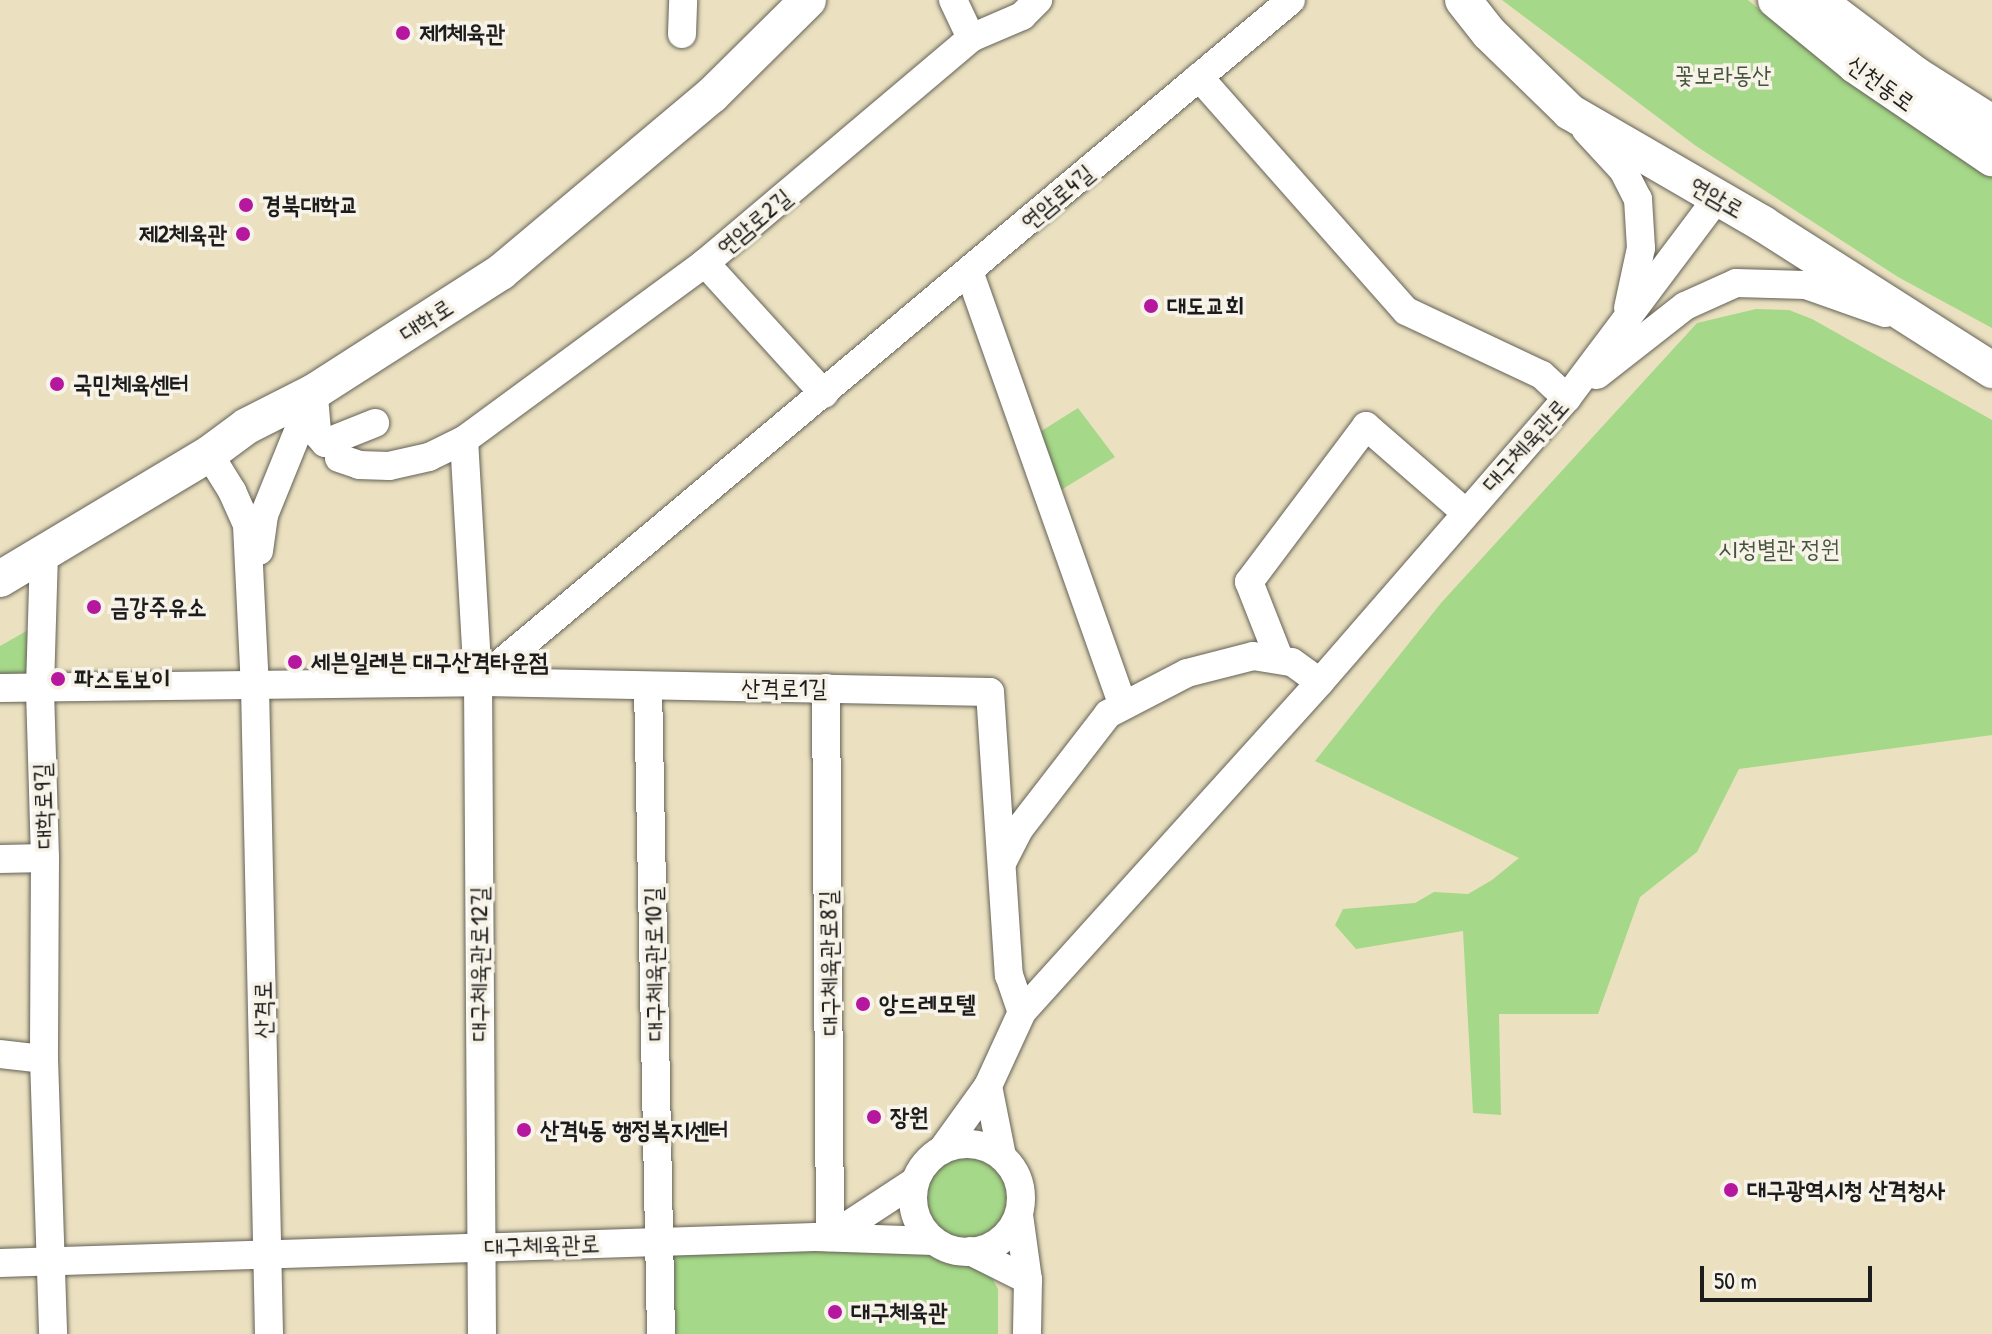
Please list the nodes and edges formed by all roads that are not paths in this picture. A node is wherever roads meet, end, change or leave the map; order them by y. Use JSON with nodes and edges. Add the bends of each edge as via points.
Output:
{"nodes":[{"id":1,"x":683,"y":0,"type":"edge"},
{"id":2,"x":808,"y":0,"type":"edge"},
{"id":3,"x":953,"y":0,"type":"edge"},
{"id":4,"x":1038,"y":0,"type":"edge"},
{"id":5,"x":1291,"y":0,"type":"edge"},
{"id":6,"x":1463,"y":0,"type":"edge"},
{"id":7,"x":1496,"y":0,"type":"edge"},
{"id":8,"x":1776,"y":0,"type":"edge"},
{"id":9,"x":1817,"y":0,"type":"edge"},
{"id":10,"x":682,"y":34,"type":"dead end"},
{"id":11,"x":971,"y":38,"type":"junction"},
{"id":12,"x":1526,"y":69,"type":"junction"},
{"id":13,"x":1199,"y":77,"type":"junction"},
{"id":14,"x":1570,"y":112,"type":"junction"},
{"id":15,"x":1992,"y":123,"type":"edge"},
{"id":16,"x":1992,"y":158,"type":"edge"},
{"id":17,"x":1718,"y":197,"type":"junction"},
{"id":18,"x":705,"y":263,"type":"junction"},
{"id":19,"x":969,"y":271,"type":"junction"},
{"id":20,"x":1623,"y":324,"type":"junction"},
{"id":21,"x":1919,"y":325,"type":"junction"},
{"id":22,"x":1992,"y":370,"type":"edge"},
{"id":23,"x":314,"y":392,"type":"junction"},
{"id":24,"x":824,"y":394,"type":"junction"},
{"id":25,"x":1567,"y":398,"type":"junction"},
{"id":26,"x":375,"y":423,"type":"dead end"},
{"id":27,"x":464,"y":440,"type":"junction"},
{"id":28,"x":209,"y":454,"type":"junction"},
{"id":29,"x":339,"y":458,"type":"dead end"},
{"id":30,"x":1465,"y":512,"type":"junction"},
{"id":31,"x":44,"y":553,"type":"junction"},
{"id":32,"x":0,"y":579,"type":"edge"},
{"id":33,"x":252,"y":599,"type":"junction"},
{"id":34,"x":1279,"y":658,"type":"junction"},
{"id":35,"x":478,"y":682,"type":"junction"},
{"id":36,"x":1320,"y":682,"type":"junction"},
{"id":37,"x":255,"y":687,"type":"junction"},
{"id":38,"x":648,"y":687,"type":"junction"},
{"id":39,"x":0,"y":688,"type":"edge"},
{"id":40,"x":826,"y":688,"type":"junction"},
{"id":41,"x":40,"y":690,"type":"junction"},
{"id":42,"x":1123,"y":706,"type":"junction"},
{"id":43,"x":45,"y":858,"type":"junction"},
{"id":44,"x":0,"y":859,"type":"edge"},
{"id":45,"x":1002,"y":863,"type":"junction"},
{"id":46,"x":1022,"y":1012,"type":"junction"},
{"id":47,"x":0,"y":1054,"type":"edge"},
{"id":48,"x":44,"y":1059,"type":"junction"},
{"id":49,"x":988,"y":1086,"type":"junction"},
{"id":50,"x":942,"y":1150,"type":"junction"},
{"id":51,"x":1002,"y":1156,"type":"junction"},
{"id":52,"x":914,"y":1182,"type":"junction"},
{"id":53,"x":1019,"y":1215,"type":"junction"},
{"id":54,"x":822,"y":1237,"type":"junction"},
{"id":55,"x":660,"y":1241,"type":"junction"},
{"id":56,"x":934,"y":1241,"type":"junction"},
{"id":57,"x":480,"y":1247,"type":"junction"},
{"id":58,"x":970,"y":1251,"type":"junction"},
{"id":59,"x":269,"y":1253,"type":"junction"},
{"id":60,"x":0,"y":1263,"type":"edge"},
{"id":61,"x":52,"y":1263,"type":"junction"},
{"id":62,"x":1028,"y":1280,"type":"junction"},
{"id":63,"x":53,"y":1334,"type":"edge"},
{"id":64,"x":269,"y":1334,"type":"edge"},
{"id":65,"x":482,"y":1334,"type":"edge"},
{"id":66,"x":661,"y":1334,"type":"edge"},
{"id":67,"x":1027,"y":1334,"type":"edge"}],
"edges":[{"from":1,"to":10,"type":"street"},
{"from":2,"to":23,"type":"main road","name":"대학로","via":[[712,95],[501,272]]},
{"from":3,"to":11,"type":"street"},
{"from":4,"to":11,"type":"street","name":"연암로2길","via":[[1022,16]]},
{"from":5,"to":13,"type":"street","name":"연암로4길"},
{"from":6,"to":12,"type":"main road","name":"연암로"},
{"from":7,"to":12,"type":"main road"},
{"from":8,"to":16,"type":"main road","name":"신천동로","via":[[1855,65]]},
{"from":9,"to":15,"type":"main road","name":"신천동로","via":[[1916,75]]},
{"from":11,"to":18,"type":"street","name":"연암로2길"},
{"from":12,"to":14,"type":"main road","name":"연암로"},
{"from":13,"to":19,"type":"street","name":"연암로4길"},
{"from":13,"to":25,"type":"street","via":[[1406,311],[1542,375]]},
{"from":14,"to":17,"type":"main road","name":"연암로"},
{"from":14,"to":20,"type":"street","via":[[1623,170],[1638,199],[1641,248]]},
{"from":17,"to":20,"type":"street","name":"대구체육관로"},
{"from":17,"to":21,"type":"main road","name":"연암로"},
{"from":18,"to":24,"type":"street"},
{"from":18,"to":27,"type":"street","name":"연암로2길"},
{"from":19,"to":24,"type":"street","name":"연암로4길"},
{"from":19,"to":42,"type":"street"},
{"from":20,"to":25,"type":"street","name":"대구체육관로"},
{"from":21,"to":22,"type":"main road","name":"연암로"},
{"from":21,"to":25,"type":"street","via":[[1806,285],[1736,283],[1685,306]]},
{"from":23,"to":26,"type":"street","via":[[317,434],[325,443]]},
{"from":23,"to":28,"type":"main road","name":"대학로","via":[[247,426]]},
{"from":23,"to":33,"type":"street","via":[[264,515]]},
{"from":24,"to":35,"type":"street","name":"연암로4길"},
{"from":25,"to":30,"type":"street","name":"대구체육관로"},
{"from":27,"to":29,"type":"street","name":"연암로2길","via":[[429,457],[389,466]]},
{"from":27,"to":35,"type":"street"},
{"from":28,"to":31,"type":"main road","name":"대학로"},
{"from":28,"to":33,"type":"street","name":"산격로","via":[[247,525]]},
{"from":30,"to":34,"type":"street","via":[[1366,426],[1249,582]]},
{"from":30,"to":36,"type":"street","name":"대구체육관로"},
{"from":31,"to":32,"type":"main road","name":"대학로"},
{"from":31,"to":41,"type":"street","name":"대학로9길"},
{"from":33,"to":37,"type":"street","name":"산격로"},
{"from":34,"to":36,"type":"street"},
{"from":34,"to":42,"type":"street","via":[[1253,656],[1187,673]]},
{"from":35,"to":37,"type":"street","name":"산격로1길"},
{"from":35,"to":38,"type":"street","name":"산격로1길"},
{"from":35,"to":57,"type":"street","name":"대구체육관로12길"},
{"from":36,"to":46,"type":"street","name":"대구체육관로"},
{"from":37,"to":41,"type":"street"},
{"from":37,"to":59,"type":"street","name":"산격로"},
{"from":38,"to":40,"type":"street","name":"산격로1길"},
{"from":38,"to":55,"type":"street","name":"대구체육관로10길"},
{"from":39,"to":41,"type":"street"},
{"from":40,"to":45,"type":"street","name":"산격로1길","via":[[990,692]]},
{"from":40,"to":54,"type":"street","name":"대구체육관로8길"},
{"from":41,"to":43,"type":"street","name":"대학로9길"},
{"from":42,"to":45,"type":"street","via":[[1108,714],[1061,770]]},
{"from":43,"to":44,"type":"street"},
{"from":43,"to":48,"type":"street","name":"대학로9길"},
{"from":45,"to":46,"type":"street","name":"산격로1길","via":[[1009,975]]},
{"from":46,"to":49,"type":"street","name":"대구체육관로"},
{"from":47,"to":48,"type":"street"},
{"from":48,"to":61,"type":"street","name":"대학로9길"},
{"from":49,"to":50,"type":"street","name":"대구체육관로"},
{"from":49,"to":51,"type":"street"},
{"from":50,"to":51,"type":"street","via":[[973,1144]]},
{"from":50,"to":52,"type":"street"},
{"from":51,"to":53,"type":"street","via":[[1019,1183]]},
{"from":52,"to":54,"type":"street"},
{"from":52,"to":56,"type":"street","via":[[914,1213]]},
{"from":53,"to":58,"type":"street","via":[[1001,1241]]},
{"from":53,"to":62,"type":"street"},
{"from":54,"to":55,"type":"street","name":"대구체육관로"},
{"from":54,"to":56,"type":"street","name":"대구체육관로"},
{"from":55,"to":57,"type":"street","name":"대구체육관로"},
{"from":55,"to":66,"type":"street","name":"대구체육관로10길"},
{"from":56,"to":58,"type":"street","via":[[957,1252]]},
{"from":57,"to":59,"type":"street","name":"대구체육관로"},
{"from":57,"to":65,"type":"street","name":"대구체육관로12길"},
{"from":58,"to":62,"type":"street"},
{"from":59,"to":61,"type":"street","name":"대구체육관로"},
{"from":59,"to":64,"type":"street","name":"산격로"},
{"from":60,"to":61,"type":"street","name":"대구체육관로"},
{"from":61,"to":63,"type":"street","name":"대학로9길"},
{"from":62,"to":67,"type":"street"}]}
